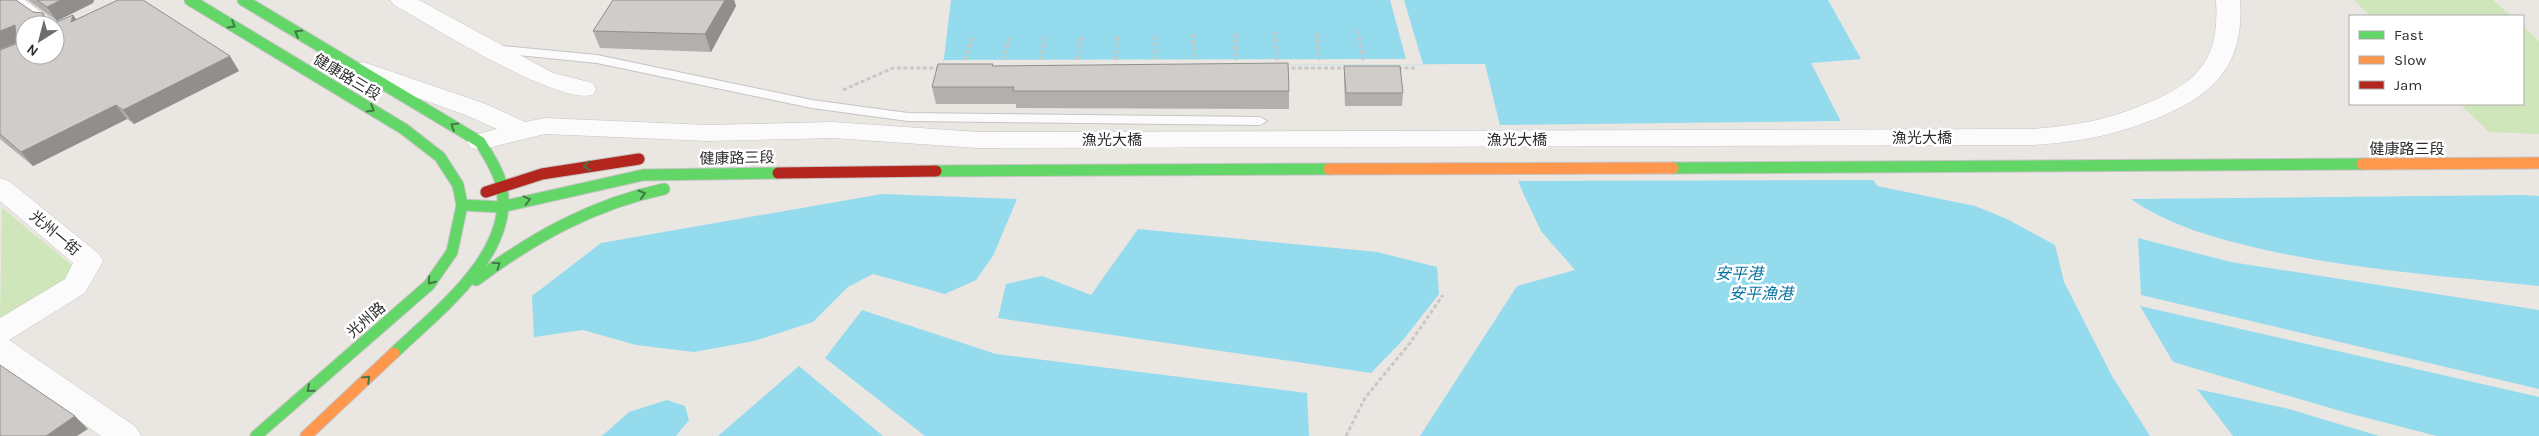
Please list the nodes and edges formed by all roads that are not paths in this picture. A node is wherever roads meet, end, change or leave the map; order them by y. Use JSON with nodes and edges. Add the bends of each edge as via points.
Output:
{"nodes":[{"id":1,"x":16,"y":0,"type":"edge"},
{"id":2,"x":190,"y":0,"type":"edge"},
{"id":3,"x":243,"y":0,"type":"edge"},
{"id":4,"x":402,"y":0,"type":"edge"},
{"id":5,"x":2228,"y":0,"type":"edge"},
{"id":6,"x":41,"y":15,"type":"edge"},
{"id":7,"x":490,"y":48,"type":"junction"},
{"id":8,"x":354,"y":67,"type":"junction"},
{"id":9,"x":584,"y":88,"type":"dead end"},
{"id":10,"x":1260,"y":121,"type":"dead end"},
{"id":11,"x":522,"y":131,"type":"junction"},
{"id":12,"x":480,"y":142,"type":"junction"},
{"id":13,"x":649,"y":160,"type":"dead end"},
{"id":14,"x":688,"y":163,"type":"dead end"},
{"id":15,"x":2539,"y":163,"type":"edge"},
{"id":16,"x":2275,"y":165,"type":"joint"},
{"id":17,"x":1088,"y":170,"type":"joint"},
{"id":18,"x":827,"y":172,"type":"junction"},
{"id":19,"x":502,"y":184,"type":"junction"},
{"id":20,"x":701,"y":186,"type":"dead end"},
{"id":21,"x":0,"y":187,"type":"edge"},
{"id":22,"x":674,"y":188,"type":"dead end"},
{"id":23,"x":462,"y":205,"type":"junction"},
{"id":24,"x":501,"y":207,"type":"junction"},
{"id":25,"x":419,"y":330,"type":"junction"},
{"id":26,"x":0,"y":332,"type":"edge"},
{"id":27,"x":0,"y":349,"type":"edge"},
{"id":28,"x":126,"y":436,"type":"edge"},
{"id":29,"x":256,"y":436,"type":"edge"},
{"id":30,"x":306,"y":436,"type":"edge"}],
"edges":[{"from":1,"to":6,"type":"lane"},
{"from":2,"to":23,"type":"street","name":"健康路三段","one_way":true,"via":[[404,129],[440,157],[458,185]]},
{"from":8,"to":3,"type":"street","name":"健康路三段","one_way":true},
{"from":4,"to":7,"type":"street"},
{"from":5,"to":11,"type":"street","name":"漁光大橋","via":[[2227,36],[2222,51],[2206,80],[2194,91],[2100,129],[2033,138],[978,140],[833,130],[708,133],[545,126]]},
{"from":7,"to":9,"type":"street","via":[[544,78]]},
{"from":7,"to":10,"type":"lane","via":[[596,59],[812,104],[908,117]]},
{"from":8,"to":11,"type":"street","via":[[477,110]]},
{"from":12,"to":8,"type":"street","name":"健康路三段","one_way":true},
{"from":11,"to":12,"type":"street","name":"漁光大橋"},
{"from":12,"to":19,"type":"street","name":"健康路三段","via":[[496,166]]},
{"from":13,"to":19,"type":"street","one_way":true,"via":[[564,169]]},
{"from":14,"to":18,"type":"street","name":"健康路三段"},
{"from":15,"to":16,"type":"street","name":"健康路三段"},
{"from":16,"to":17,"type":"street","name":"漁光大橋"},
{"from":17,"to":18,"type":"street","name":"健康路三段"},
{"from":18,"to":20,"type":"street"},
{"from":24,"to":18,"type":"street","name":"健康路三段","one_way":true,"via":[[643,175]]},
{"from":19,"to":23,"type":"street"},
{"from":19,"to":24,"type":"street","name":"健康路三段"},
{"from":21,"to":26,"type":"street","name":"光州一街","via":[[89,261],[75,286]]},
{"from":25,"to":22,"type":"street","one_way":true,"via":[[477,279],[538,236],[597,207],[655,190]]},
{"from":23,"to":24,"type":"street","name":"健康路三段"},
{"from":23,"to":29,"type":"street","name":"光州路","one_way":true,"via":[[452,252],[429,285]]},
{"from":24,"to":25,"type":"street","via":[[493,244],[471,274]]},
{"from":30,"to":25,"type":"street","one_way":true},
{"from":27,"to":28,"type":"street"}]}
